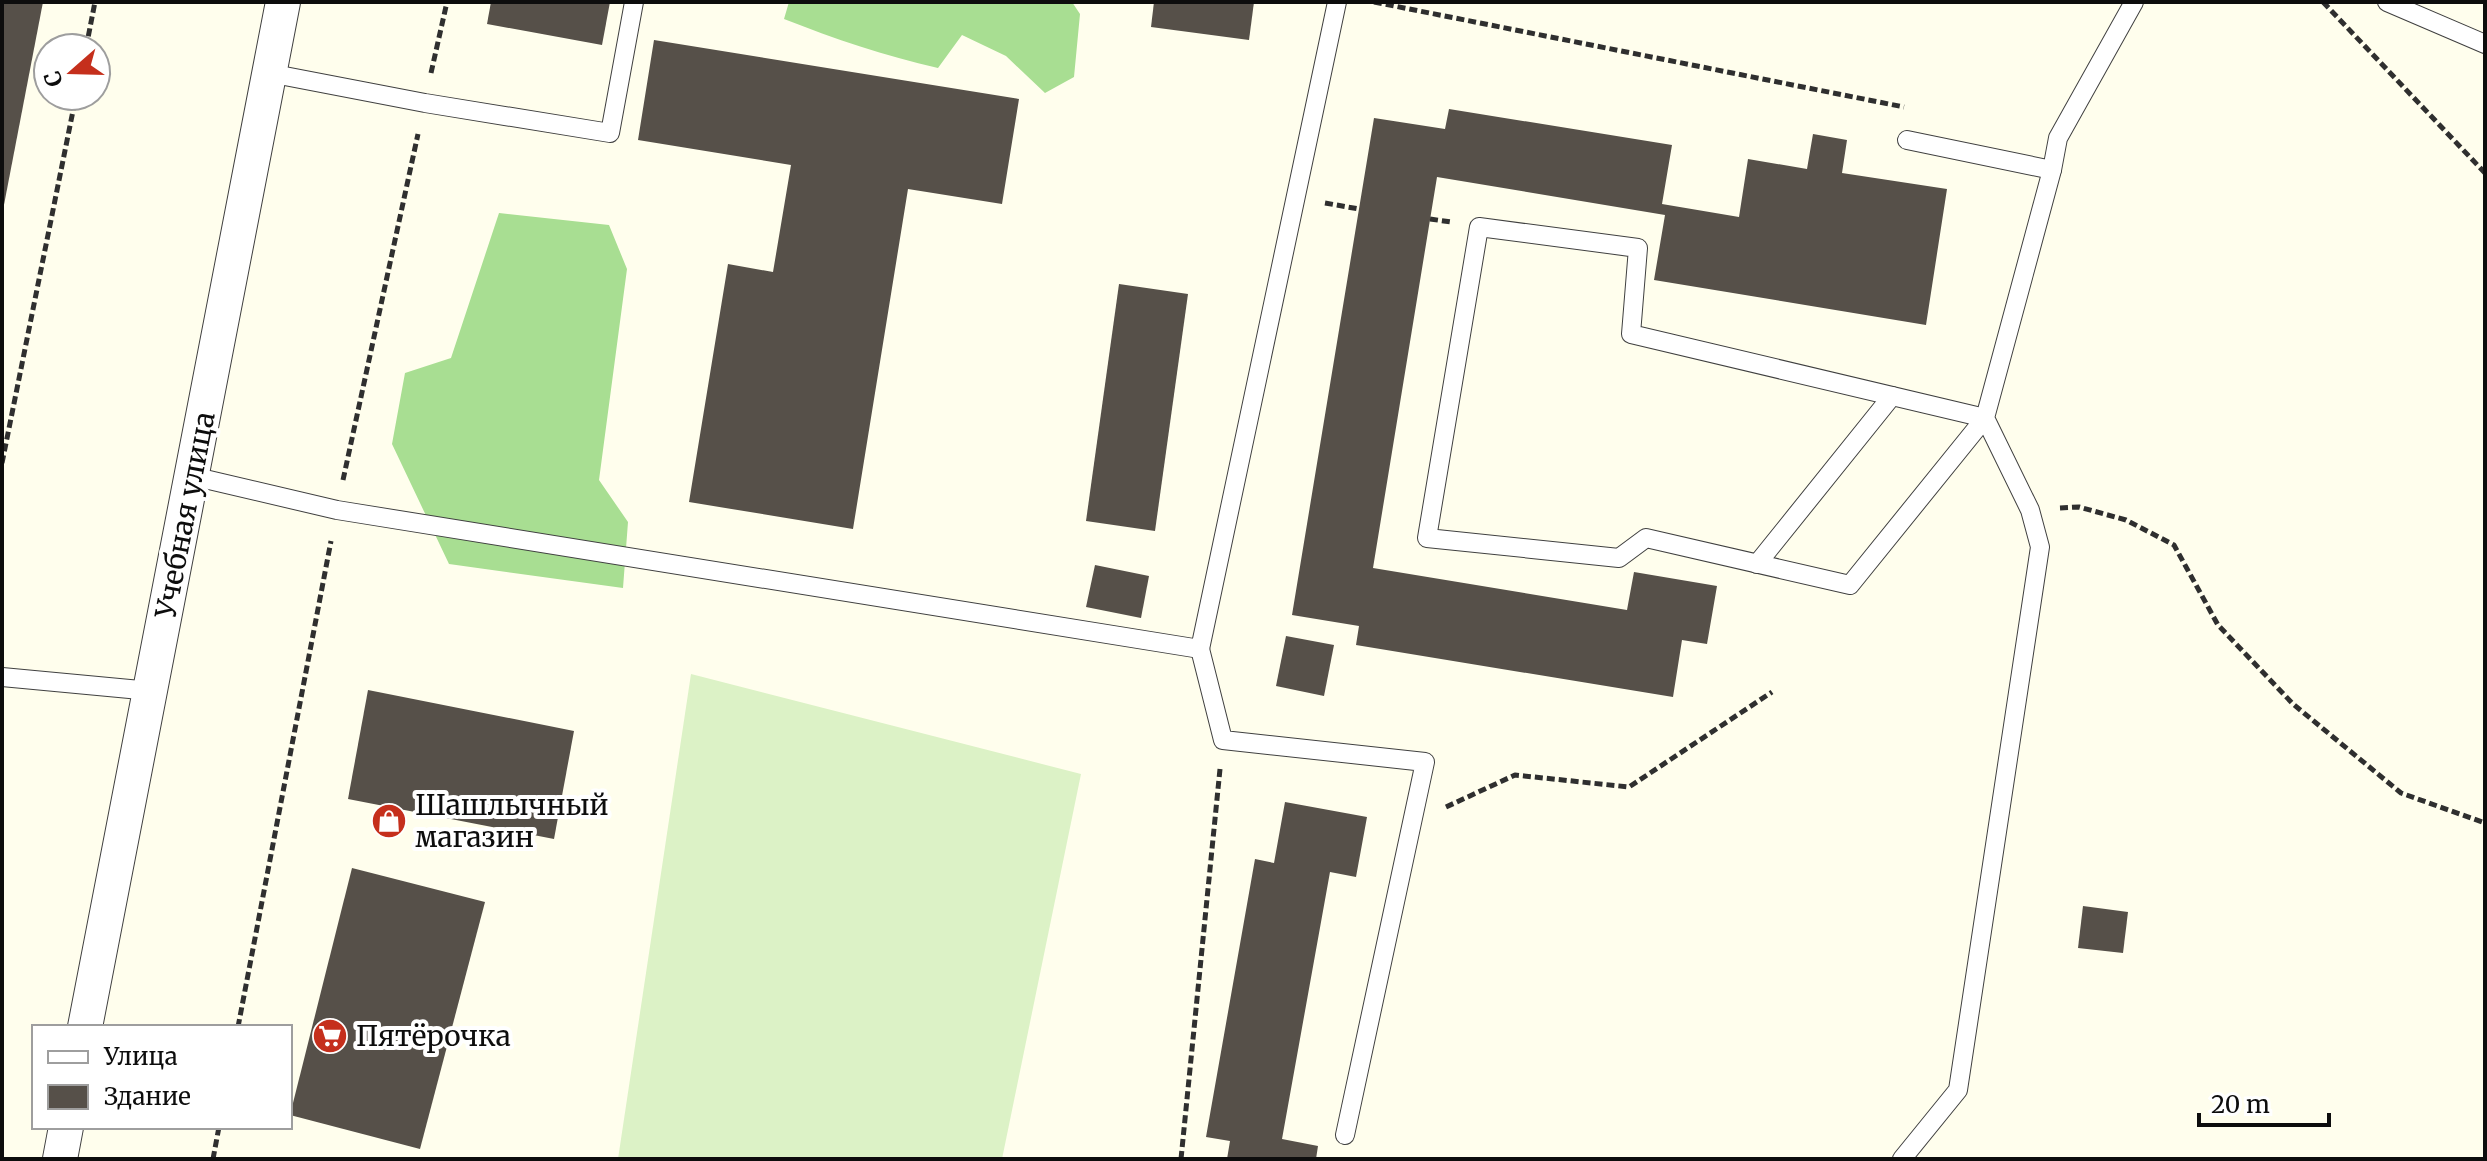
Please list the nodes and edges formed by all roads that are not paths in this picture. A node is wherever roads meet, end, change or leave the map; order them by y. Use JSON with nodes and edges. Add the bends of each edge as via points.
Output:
{"nodes":[{"id":1,"x":283,"y":2,"type":"edge"},
{"id":2,"x":634,"y":2,"type":"edge"},
{"id":3,"x":1337,"y":2,"type":"edge"},
{"id":4,"x":2134,"y":2,"type":"edge"},
{"id":5,"x":2387,"y":2,"type":"edge"},
{"id":6,"x":2485,"y":44,"type":"edge"},
{"id":7,"x":269,"y":73,"type":"junction"},
{"id":8,"x":1907,"y":140,"type":"dead end"},
{"id":9,"x":2052,"y":170,"type":"junction"},
{"id":10,"x":1892,"y":396,"type":"junction"},
{"id":11,"x":1985,"y":418,"type":"junction"},
{"id":12,"x":192,"y":476,"type":"junction"},
{"id":13,"x":1757,"y":564,"type":"junction"},
{"id":14,"x":1200,"y":649,"type":"junction"},
{"id":15,"x":2,"y":677,"type":"edge"},
{"id":16,"x":151,"y":691,"type":"junction"},
{"id":17,"x":85,"y":1025,"type":"edge"},
{"id":18,"x":66,"y":1129,"type":"edge"},
{"id":19,"x":1345,"y":1135,"type":"dead end"},
{"id":20,"x":60,"y":1159,"type":"edge"},
{"id":21,"x":1902,"y":1159,"type":"edge"}],
"edges":[{"from":1,"to":7,"type":"street","name":"Учебная улица"},
{"from":2,"to":7,"type":"lane","via":[[610,133]]},
{"from":3,"to":14,"type":"lane"},
{"from":4,"to":9,"type":"lane","via":[[2058,138]]},
{"from":5,"to":6,"type":"lane"},
{"from":7,"to":12,"type":"street","name":"Учебная улица"},
{"from":8,"to":9,"type":"lane"},
{"from":9,"to":11,"type":"lane"},
{"from":10,"to":11,"type":"lane"},
{"from":10,"to":13,"type":"lane"},
{"from":10,"to":13,"type":"lane","via":[[1631,334],[1638,248],[1479,227],[1427,538],[1619,558],[1646,538]]},
{"from":11,"to":13,"type":"lane","via":[[1850,585]]},
{"from":11,"to":21,"type":"lane","via":[[2030,510],[2040,547],[1958,1090]]},
{"from":12,"to":14,"type":"lane","via":[[337,510]]},
{"from":12,"to":16,"type":"street","name":"Учебная улица"},
{"from":14,"to":19,"type":"lane","via":[[1223,740],[1425,762]]},
{"from":15,"to":16,"type":"lane"},
{"from":16,"to":17,"type":"street","name":"Учебная улица"},
{"from":18,"to":20,"type":"street"}]}
